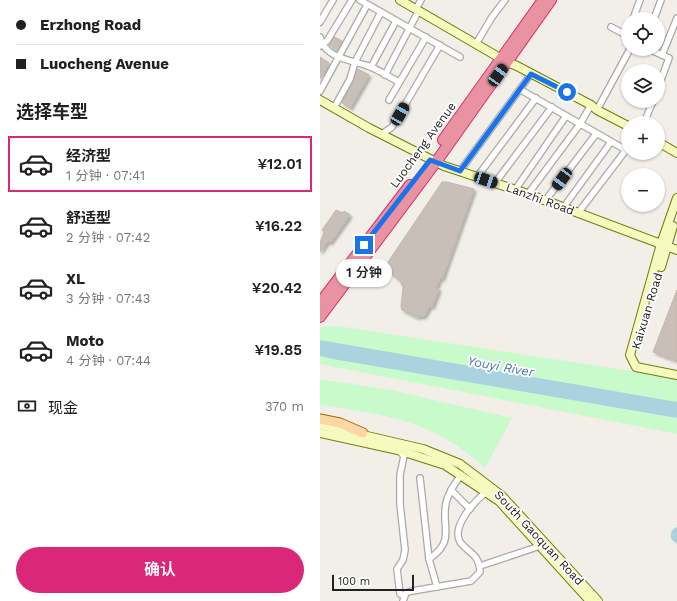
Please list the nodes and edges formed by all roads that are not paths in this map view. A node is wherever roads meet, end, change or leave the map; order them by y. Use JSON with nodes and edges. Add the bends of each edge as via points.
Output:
{"nodes":[{"id":1,"x":333,"y":0,"type":"edge"},
{"id":2,"x":352,"y":0,"type":"edge"},
{"id":3,"x":360,"y":0,"type":"edge"},
{"id":4,"x":400,"y":0,"type":"edge"},
{"id":5,"x":421,"y":0,"type":"edge"},
{"id":6,"x":505,"y":0,"type":"edge"},
{"id":7,"x":543,"y":0,"type":"edge"},
{"id":8,"x":551,"y":0,"type":"edge"},
{"id":9,"x":640,"y":0,"type":"edge"},
{"id":10,"x":661,"y":0,"type":"edge"},
{"id":11,"x":367,"y":5,"type":"junction"},
{"id":12,"x":418,"y":10,"type":"junction"},
{"id":13,"x":381,"y":12,"type":"junction"},
{"id":14,"x":636,"y":12,"type":"edge"},
{"id":15,"x":657,"y":12,"type":"edge"},
{"id":16,"x":677,"y":18,"type":"edge"},
{"id":17,"x":396,"y":21,"type":"junction"},
{"id":18,"x":320,"y":22,"type":"edge"},
{"id":19,"x":610,"y":27,"type":"dead end"},
{"id":20,"x":411,"y":28,"type":"junction"},
{"id":21,"x":621,"y":32,"type":"edge"},
{"id":22,"x":426,"y":36,"type":"junction"},
{"id":23,"x":320,"y":37,"type":"edge"},
{"id":24,"x":476,"y":44,"type":"junction"},
{"id":25,"x":321,"y":45,"type":"edge"},
{"id":26,"x":440,"y":45,"type":"junction"},
{"id":27,"x":665,"y":48,"type":"edge"},
{"id":28,"x":626,"y":56,"type":"edge"},
{"id":29,"x":664,"y":56,"type":"edge"},
{"id":30,"x":460,"y":57,"type":"dead end"},
{"id":31,"x":339,"y":58,"type":"junction"},
{"id":32,"x":504,"y":60,"type":"junction"},
{"id":33,"x":355,"y":62,"type":"junction"},
{"id":34,"x":371,"y":67,"type":"junction"},
{"id":35,"x":665,"y":69,"type":"edge"},
{"id":36,"x":531,"y":74,"type":"junction"},
{"id":37,"x":385,"y":75,"type":"junction"},
{"id":38,"x":399,"y":82,"type":"junction"},
{"id":39,"x":521,"y":90,"type":"junction"},
{"id":40,"x":320,"y":91,"type":"edge"},
{"id":41,"x":536,"y":98,"type":"junction"},
{"id":42,"x":320,"y":100,"type":"edge"},
{"id":43,"x":388,"y":100,"type":"dead end"},
{"id":44,"x":552,"y":107,"type":"junction"},
{"id":45,"x":594,"y":107,"type":"junction"},
{"id":46,"x":334,"y":108,"type":"junction"},
{"id":47,"x":566,"y":116,"type":"junction"},
{"id":48,"x":621,"y":122,"type":"edge"},
{"id":49,"x":580,"y":124,"type":"junction"},
{"id":50,"x":382,"y":134,"type":"junction"},
{"id":51,"x":596,"y":134,"type":"junction"},
{"id":52,"x":611,"y":142,"type":"junction"},
{"id":53,"x":665,"y":146,"type":"edge"},
{"id":54,"x":677,"y":153,"type":"edge"},
{"id":55,"x":433,"y":161,"type":"junction"},
{"id":56,"x":460,"y":171,"type":"junction"},
{"id":57,"x":477,"y":177,"type":"junction"},
{"id":58,"x":495,"y":183,"type":"junction"},
{"id":59,"x":515,"y":190,"type":"junction"},
{"id":60,"x":528,"y":194,"type":"junction"},
{"id":61,"x":677,"y":198,"type":"edge"},
{"id":62,"x":545,"y":201,"type":"junction"},
{"id":63,"x":563,"y":208,"type":"junction"},
{"id":64,"x":578,"y":213,"type":"junction"},
{"id":65,"x":677,"y":214,"type":"edge"},
{"id":66,"x":664,"y":245,"type":"junction"},
{"id":67,"x":677,"y":250,"type":"edge"},
{"id":68,"x":320,"y":303,"type":"edge"},
{"id":69,"x":320,"y":316,"type":"edge"},
{"id":70,"x":677,"y":375,"type":"edge"},
{"id":71,"x":320,"y":419,"type":"edge"},
{"id":72,"x":320,"y":424,"type":"edge"},
{"id":73,"x":320,"y":433,"type":"edge"},
{"id":74,"x":363,"y":433,"type":"junction"},
{"id":75,"x":398,"y":450,"type":"junction"},
{"id":76,"x":461,"y":474,"type":"junction"},
{"id":77,"x":420,"y":478,"type":"dead end"},
{"id":78,"x":451,"y":490,"type":"junction"},
{"id":79,"x":486,"y":492,"type":"junction"},
{"id":80,"x":470,"y":509,"type":"junction"},
{"id":81,"x":540,"y":546,"type":"junction"},
{"id":82,"x":429,"y":559,"type":"junction"},
{"id":83,"x":480,"y":566,"type":"junction"},
{"id":84,"x":437,"y":587,"type":"junction"},
{"id":85,"x":404,"y":599,"type":"edge"},
{"id":86,"x":590,"y":601,"type":"edge"},
{"id":87,"x":598,"y":601,"type":"edge"}],
"edges":[{"from":1,"to":18,"type":"street"},
{"from":2,"to":25,"type":"street","via":[[327,41]]},
{"from":3,"to":11,"type":"street"},
{"from":4,"to":12,"type":"street"},
{"from":5,"to":12,"type":"street"},
{"from":6,"to":24,"type":"street"},
{"from":7,"to":32,"type":"highway","name":"Luocheng Avenue"},
{"from":8,"to":32,"type":"highway","name":"Luocheng Avenue"},
{"from":9,"to":14,"type":"street"},
{"from":10,"to":15,"type":"street"},
{"from":11,"to":13,"type":"street"},
{"from":11,"to":31,"type":"street"},
{"from":12,"to":20,"type":"street"},
{"from":12,"to":24,"type":"street"},
{"from":13,"to":17,"type":"street"},
{"from":13,"to":33,"type":"street"},
{"from":16,"to":27,"type":"street"},
{"from":17,"to":20,"type":"street"},
{"from":17,"to":34,"type":"street"},
{"from":19,"to":21,"type":"street"},
{"from":20,"to":22,"type":"street"},
{"from":20,"to":37,"type":"street"},
{"from":22,"to":26,"type":"street"},
{"from":22,"to":38,"type":"street"},
{"from":23,"to":25,"type":"street"},
{"from":24,"to":32,"type":"street"},
{"from":25,"to":31,"type":"street"},
{"from":26,"to":30,"type":"street"},
{"from":26,"to":50,"type":"street","via":[[392,128]]},
{"from":28,"to":45,"type":"street"},
{"from":29,"to":35,"type":"street","via":[[669,58]]},
{"from":31,"to":33,"type":"street"},
{"from":31,"to":40,"type":"street"},
{"from":32,"to":36,"type":"street"},
{"from":32,"to":55,"type":"highway","name":"Luocheng Avenue"},
{"from":33,"to":34,"type":"street"},
{"from":33,"to":46,"type":"street","via":[[350,78]]},
{"from":34,"to":37,"type":"street"},
{"from":36,"to":39,"type":"street"},
{"from":36,"to":45,"type":"street"},
{"from":37,"to":38,"type":"street"},
{"from":38,"to":43,"type":"street"},
{"from":39,"to":41,"type":"street"},
{"from":39,"to":56,"type":"street"},
{"from":41,"to":44,"type":"street"},
{"from":41,"to":57,"type":"street"},
{"from":42,"to":46,"type":"street","name":"Lanzhi Road"},
{"from":44,"to":47,"type":"street"},
{"from":44,"to":58,"type":"street"},
{"from":45,"to":48,"type":"street"},
{"from":45,"to":49,"type":"street"},
{"from":46,"to":50,"type":"street","name":"Lanzhi Road"},
{"from":47,"to":49,"type":"street"},
{"from":47,"to":59,"type":"street"},
{"from":49,"to":51,"type":"street"},
{"from":49,"to":60,"type":"street"},
{"from":50,"to":55,"type":"street","name":"Lanzhi Road"},
{"from":51,"to":52,"type":"street"},
{"from":51,"to":62,"type":"street"},
{"from":52,"to":63,"type":"street"},
{"from":52,"to":64,"type":"street","via":[[626,150]]},
{"from":53,"to":54,"type":"street"},
{"from":55,"to":56,"type":"street","name":"Lanzhi Road"},
{"from":55,"to":68,"type":"highway","name":"Luocheng Avenue"},
{"from":55,"to":69,"type":"highway","name":"Luocheng Avenue"},
{"from":56,"to":57,"type":"street","name":"Lanzhi Road"},
{"from":57,"to":58,"type":"street","name":"Lanzhi Road"},
{"from":58,"to":59,"type":"street","name":"Lanzhi Road"},
{"from":59,"to":60,"type":"street","name":"Lanzhi Road"},
{"from":60,"to":62,"type":"street","name":"Lanzhi Road"},
{"from":61,"to":66,"type":"street"},
{"from":62,"to":63,"type":"street","name":"Lanzhi Road"},
{"from":63,"to":64,"type":"street","name":"Lanzhi Road"},
{"from":64,"to":66,"type":"street","name":"Lanzhi Road"},
{"from":65,"to":66,"type":"street","name":"Kaixuan Road"},
{"from":66,"to":67,"type":"street","name":"Lanzhi Road"},
{"from":66,"to":70,"type":"street","name":"Kaixuan Road","via":[[632,361],[636,367]]},
{"from":71,"to":74,"type":"main road","via":[[340,423]]},
{"from":72,"to":74,"type":"street","name":"South Gaoquan Road"},
{"from":73,"to":75,"type":"street","name":"South Gaoquan Road"},
{"from":74,"to":87,"type":"street","name":"South Gaoquan Road","via":[[423,449],[460,464],[502,496]]},
{"from":75,"to":76,"type":"street","name":"South Gaoquan Road","via":[[432,459]]},
{"from":75,"to":85,"type":"street","via":[[404,456],[400,475],[400,504],[405,550],[403,560],[397,569],[400,594]]},
{"from":76,"to":78,"type":"street"},
{"from":76,"to":79,"type":"street","name":"South Gaoquan Road"},
{"from":77,"to":82,"type":"street"},
{"from":78,"to":80,"type":"street"},
{"from":78,"to":82,"type":"street","via":[[446,505],[445,543]]},
{"from":79,"to":80,"type":"street"},
{"from":79,"to":81,"type":"street","name":"South Gaoquan Road","via":[[499,501]]},
{"from":80,"to":83,"type":"street","via":[[458,535],[460,541],[477,558]]},
{"from":81,"to":83,"type":"street"},
{"from":81,"to":86,"type":"street","name":"South Gaoquan Road"},
{"from":82,"to":84,"type":"street"},
{"from":83,"to":84,"type":"street","via":[[480,572],[471,581]]},
{"from":84,"to":85,"type":"street","via":[[412,591]]}]}
